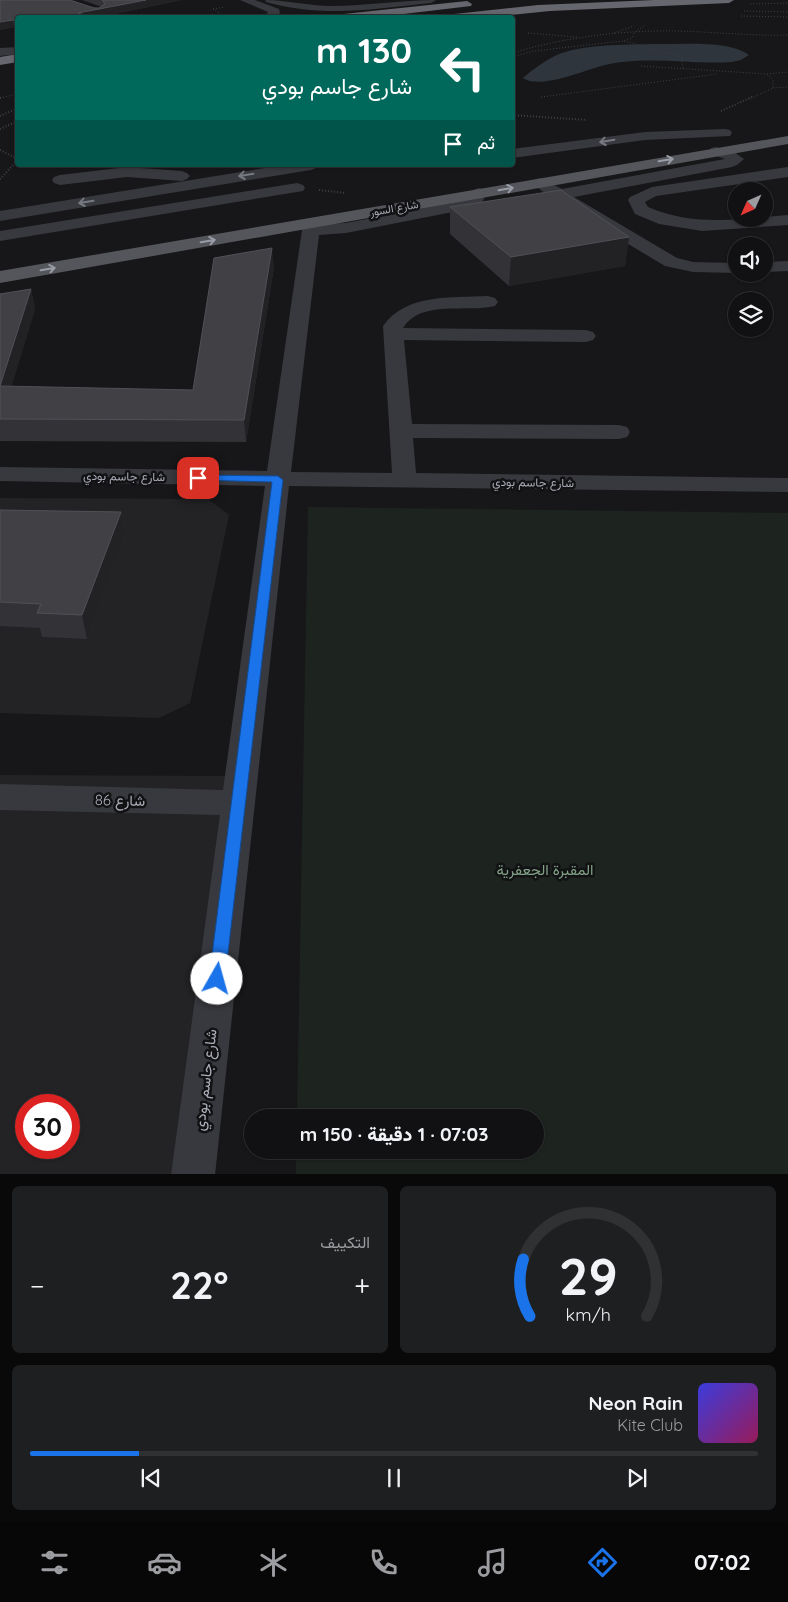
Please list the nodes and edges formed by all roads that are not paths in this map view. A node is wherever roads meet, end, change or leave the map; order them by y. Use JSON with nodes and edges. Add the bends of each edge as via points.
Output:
{"nodes":[{"id":1,"x":245,"y":0,"type":"edge"},
{"id":2,"x":270,"y":0,"type":"edge"},
{"id":3,"x":431,"y":0,"type":"edge"},
{"id":4,"x":635,"y":0,"type":"edge"},
{"id":5,"x":730,"y":0,"type":"edge"},
{"id":6,"x":477,"y":3,"type":"dead end"},
{"id":7,"x":538,"y":8,"type":"junction"},
{"id":8,"x":272,"y":15,"type":"edge"},
{"id":9,"x":363,"y":15,"type":"edge"},
{"id":10,"x":473,"y":15,"type":"edge"},
{"id":11,"x":15,"y":50,"type":"edge"},
{"id":12,"x":0,"y":52,"type":"edge"},
{"id":13,"x":15,"y":58,"type":"edge"},
{"id":14,"x":0,"y":60,"type":"edge"},
{"id":15,"x":15,"y":72,"type":"edge"},
{"id":16,"x":0,"y":74,"type":"edge"},
{"id":17,"x":743,"y":130,"type":"dead end"},
{"id":18,"x":788,"y":140,"type":"edge"},
{"id":19,"x":788,"y":146,"type":"edge"},
{"id":20,"x":716,"y":151,"type":"junction"},
{"id":21,"x":516,"y":161,"type":"edge"},
{"id":22,"x":300,"y":167,"type":"edge"},
{"id":23,"x":788,"y":172,"type":"edge"},
{"id":24,"x":60,"y":180,"type":"dead end"},
{"id":25,"x":206,"y":182,"type":"junction"},
{"id":26,"x":540,"y":183,"type":"junction"},
{"id":27,"x":297,"y":188,"type":"road end"},
{"id":28,"x":479,"y":193,"type":"joint"},
{"id":29,"x":557,"y":195,"type":"junction"},
{"id":30,"x":0,"y":216,"type":"edge"},
{"id":31,"x":788,"y":220,"type":"edge"},
{"id":32,"x":312,"y":226,"type":"junction"},
{"id":33,"x":0,"y":236,"type":"edge"},
{"id":34,"x":788,"y":266,"type":"edge"},
{"id":35,"x":773,"y":267,"type":"edge"},
{"id":36,"x":728,"y":268,"type":"edge"},
{"id":37,"x":0,"y":277,"type":"edge"},
{"id":38,"x":488,"y":302,"type":"dead end"},
{"id":39,"x":394,"y":334,"type":"junction"},
{"id":40,"x":586,"y":336,"type":"dead end"},
{"id":41,"x":402,"y":431,"type":"junction"},
{"id":42,"x":619,"y":432,"type":"dead end"},
{"id":43,"x":0,"y":474,"type":"edge"},
{"id":44,"x":278,"y":480,"type":"junction"},
{"id":45,"x":406,"y":481,"type":"junction"},
{"id":46,"x":788,"y":485,"type":"edge"},
{"id":47,"x":0,"y":797,"type":"edge"},
{"id":48,"x":239,"y":803,"type":"junction"},
{"id":49,"x":193,"y":1174,"type":"edge"}],
"edges":[{"from":1,"to":8,"type":"street","via":[[275,11]]},
{"from":2,"to":3,"type":"street","via":[[320,10]]},
{"from":4,"to":7,"type":"highway"},
{"from":5,"to":7,"type":"highway"},
{"from":6,"to":9,"type":"highway"},
{"from":7,"to":10,"type":"highway"},
{"from":11,"to":12,"type":"street"},
{"from":13,"to":14,"type":"highway"},
{"from":15,"to":16,"type":"highway"},
{"from":17,"to":21,"type":"main road","one_way":true},
{"from":18,"to":20,"type":"main road"},
{"from":19,"to":20,"type":"main road"},
{"from":26,"to":20,"type":"main road","one_way":true},
{"from":20,"to":29,"type":"street","via":[[736,159]]},
{"from":22,"to":25,"type":"street","one_way":true},
{"from":23,"to":31,"type":"street","via":[[652,192],[636,200],[641,210],[665,220],[702,226]]},
{"from":24,"to":25,"type":"street","via":[[149,172]]},
{"from":25,"to":30,"type":"street","one_way":true},
{"from":28,"to":26,"type":"main road","one_way":true},
{"from":26,"to":29,"type":"street"},
{"from":27,"to":33,"type":"street"},
{"from":28,"to":32,"type":"street","via":[[475,201],[467,205],[346,228]]},
{"from":29,"to":36,"type":"street","via":[[671,262],[693,267]]},
{"from":37,"to":32,"type":"main road","one_way":true},
{"from":32,"to":44,"type":"street"},
{"from":34,"to":35,"type":"street"},
{"from":38,"to":39,"type":"street","via":[[433,305],[412,311],[398,319],[393,326]]},
{"from":39,"to":40,"type":"street"},
{"from":39,"to":41,"type":"street"},
{"from":41,"to":42,"type":"street"},
{"from":41,"to":45,"type":"street"},
{"from":43,"to":44,"type":"street","name":"شارع جاسم بودي"},
{"from":44,"to":45,"type":"street","name":"شارع جاسم بودي"},
{"from":44,"to":48,"type":"street","name":"شارع جاسم بودي"},
{"from":45,"to":46,"type":"street","name":"شارع جاسم بودي"},
{"from":47,"to":48,"type":"street","name":"شارع 86"},
{"from":48,"to":49,"type":"street","name":"شارع جاسم بودي"}]}
